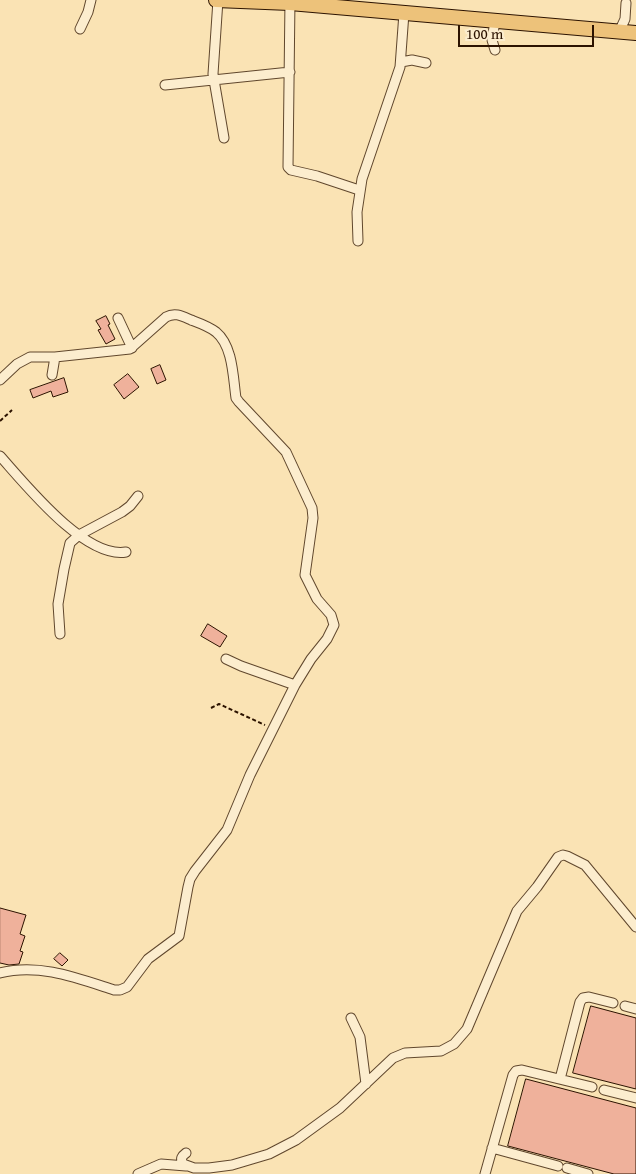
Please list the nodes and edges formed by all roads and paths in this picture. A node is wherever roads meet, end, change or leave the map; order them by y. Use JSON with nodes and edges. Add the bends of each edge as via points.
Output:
{"nodes":[{"id":1,"x":91,"y":0,"type":"edge"},
{"id":2,"x":217,"y":0,"type":"edge"},
{"id":3,"x":290,"y":2,"type":"edge"},
{"id":4,"x":626,"y":3,"type":"dead end"},
{"id":5,"x":404,"y":13,"type":"junction"},
{"id":6,"x":495,"y":21,"type":"junction"},
{"id":7,"x":80,"y":29,"type":"dead end"},
{"id":8,"x":619,"y":32,"type":"junction"},
{"id":9,"x":636,"y":33,"type":"edge"},
{"id":10,"x":496,"y":50,"type":"dead end"},
{"id":11,"x":401,"y":62,"type":"junction"},
{"id":12,"x":426,"y":63,"type":"dead end"},
{"id":13,"x":290,"y":72,"type":"junction"},
{"id":14,"x":214,"y":79,"type":"junction"},
{"id":15,"x":165,"y":84,"type":"dead end"},
{"id":16,"x":224,"y":138,"type":"dead end"},
{"id":17,"x":359,"y":190,"type":"junction"},
{"id":18,"x":358,"y":241,"type":"dead end"},
{"id":19,"x":118,"y":318,"type":"dead end"},
{"id":20,"x":132,"y":348,"type":"junction"},
{"id":21,"x":55,"y":357,"type":"junction"},
{"id":22,"x":52,"y":375,"type":"dead end"},
{"id":23,"x":0,"y":380,"type":"edge"},
{"id":24,"x":12,"y":410,"type":"dead end"},
{"id":25,"x":0,"y":421,"type":"edge"},
{"id":26,"x":0,"y":456,"type":"edge"},
{"id":27,"x":138,"y":496,"type":"dead end"},
{"id":28,"x":79,"y":535,"type":"junction"},
{"id":29,"x":126,"y":552,"type":"dead end"},
{"id":30,"x":60,"y":634,"type":"dead end"},
{"id":31,"x":226,"y":659,"type":"dead end"},
{"id":32,"x":295,"y":685,"type":"junction"},
{"id":33,"x":211,"y":708,"type":"dead end"},
{"id":34,"x":274,"y":730,"type":"junction"},
{"id":35,"x":636,"y":927,"type":"edge"},
{"id":36,"x":0,"y":972,"type":"edge"},
{"id":37,"x":613,"y":1003,"type":"dead end"},
{"id":38,"x":625,"y":1006,"type":"dead end"},
{"id":39,"x":636,"y":1009,"type":"edge"},
{"id":40,"x":350,"y":1018,"type":"dead end"},
{"id":41,"x":560,"y":1078,"type":"junction"},
{"id":42,"x":366,"y":1084,"type":"junction"},
{"id":43,"x":592,"y":1087,"type":"dead end"},
{"id":44,"x":604,"y":1090,"type":"dead end"},
{"id":45,"x":636,"y":1098,"type":"edge"},
{"id":46,"x":492,"y":1148,"type":"junction"},
{"id":47,"x":186,"y":1153,"type":"dead end"},
{"id":48,"x":187,"y":1166,"type":"junction"},
{"id":49,"x":138,"y":1174,"type":"edge"},
{"id":50,"x":485,"y":1174,"type":"edge"},
{"id":51,"x":588,"y":1174,"type":"edge"}],
"edges":[{"from":1,"to":7,"type":"street"},
{"from":2,"to":3,"type":"highway"},
{"from":2,"to":14,"type":"street"},
{"from":3,"to":5,"type":"highway"},
{"from":3,"to":13,"type":"street"},
{"from":4,"to":8,"type":"street","via":[[625,18]]},
{"from":5,"to":6,"type":"highway"},
{"from":5,"to":11,"type":"street"},
{"from":6,"to":8,"type":"highway"},
{"from":6,"to":10,"type":"street","via":[[492,40]]},
{"from":8,"to":9,"type":"highway"},
{"from":11,"to":12,"type":"street"},
{"from":11,"to":17,"type":"street"},
{"from":13,"to":14,"type":"street"},
{"from":13,"to":17,"type":"street","via":[[288,167]]},
{"from":14,"to":15,"type":"street"},
{"from":14,"to":16,"type":"street"},
{"from":17,"to":18,"type":"street"},
{"from":19,"to":20,"type":"street"},
{"from":20,"to":21,"type":"street"},
{"from":20,"to":32,"type":"street","via":[[172,313],[216,332],[227,349],[236,398],[289,458],[312,508],[305,575],[316,599],[331,615],[334,625]]},
{"from":21,"to":22,"type":"street"},
{"from":21,"to":23,"type":"street","via":[[26,358]]},
{"from":24,"to":25,"type":"path"},
{"from":26,"to":28,"type":"street","via":[[40,502]]},
{"from":27,"to":28,"type":"street","via":[[122,512]]},
{"from":28,"to":29,"type":"street","via":[[87,542],[117,553]]},
{"from":28,"to":30,"type":"street","via":[[70,543],[64,569],[58,604]]},
{"from":31,"to":32,"type":"street"},
{"from":32,"to":34,"type":"street"},
{"from":33,"to":34,"type":"path","via":[[219,704]]},
{"from":34,"to":36,"type":"street","via":[[250,775],[225,834],[190,879],[179,936],[148,959],[127,987],[114,990],[73,976],[45,971],[15,969]]},
{"from":35,"to":42,"type":"street","via":[[585,865],[567,856],[558,857],[517,911],[467,1029],[454,1044],[441,1051],[405,1053],[392,1058]]},
{"from":37,"to":41,"type":"street","via":[[589,997],[580,1002]]},
{"from":38,"to":39,"type":"street"},
{"from":40,"to":42,"type":"street","via":[[360,1037]]},
{"from":41,"to":43,"type":"street"},
{"from":41,"to":46,"type":"street","via":[[516,1071]]},
{"from":42,"to":48,"type":"street","via":[[296,1140],[269,1154],[224,1166]]},
{"from":44,"to":45,"type":"street"},
{"from":46,"to":50,"type":"street"},
{"from":46,"to":51,"type":"street"},
{"from":47,"to":48,"type":"street","via":[[181,1160]]},
{"from":48,"to":49,"type":"street","via":[[161,1164]]}]}
